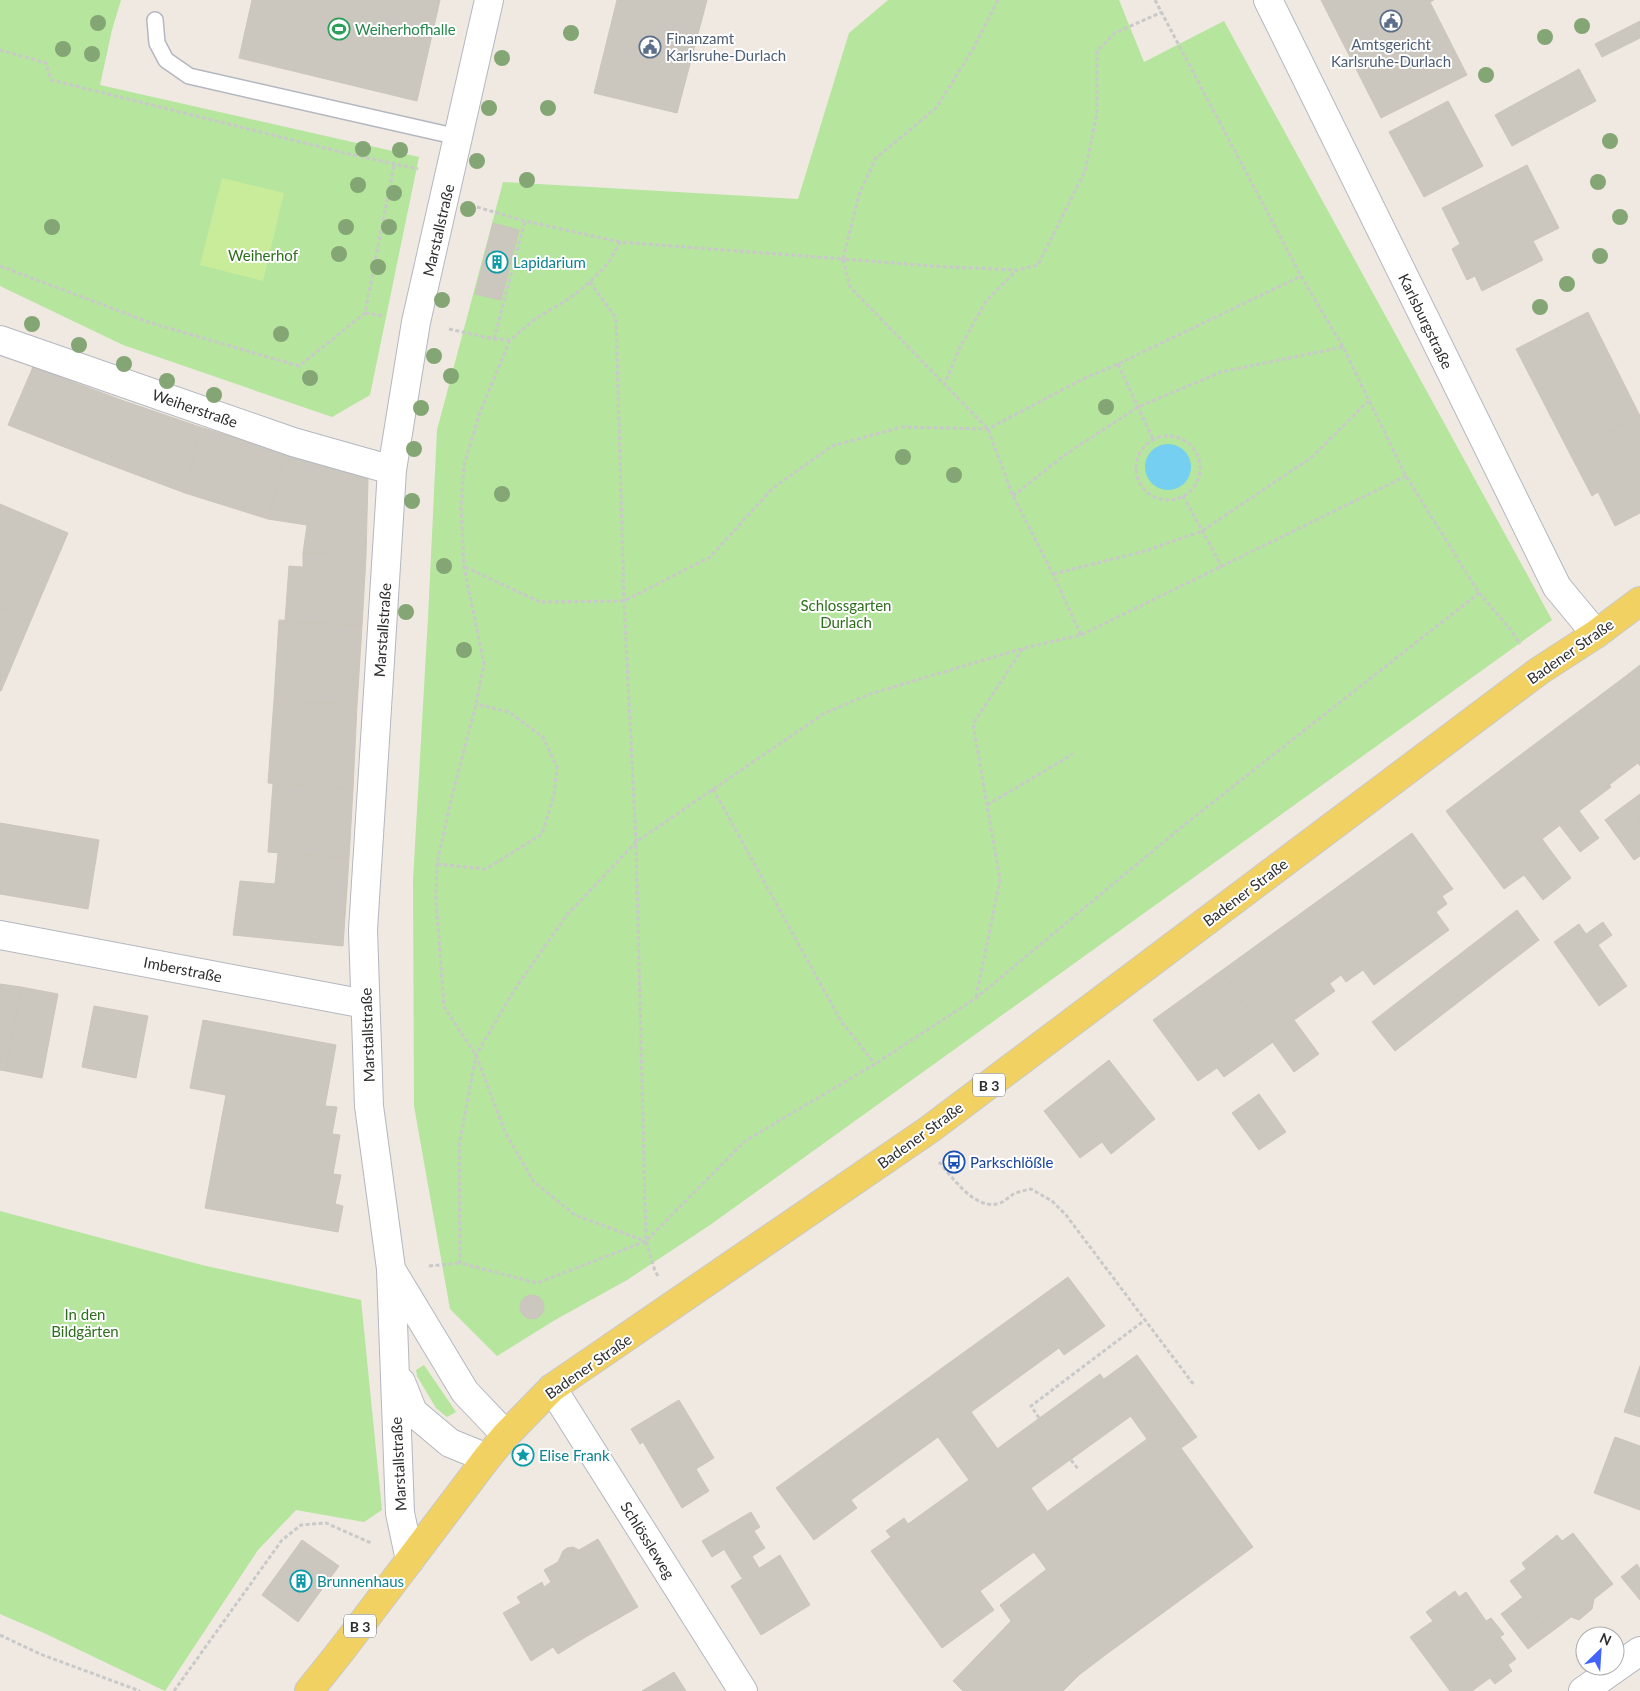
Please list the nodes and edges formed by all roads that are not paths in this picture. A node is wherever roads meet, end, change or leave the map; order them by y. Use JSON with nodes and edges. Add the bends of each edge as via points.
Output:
{"nodes":[{"id":1,"x":489,"y":0,"type":"edge"},
{"id":2,"x":1268,"y":0,"type":"edge"},
{"id":3,"x":156,"y":20,"type":"dead end"},
{"id":4,"x":458,"y":137,"type":"junction"},
{"id":5,"x":1,"y":344,"type":"edge"},
{"id":6,"x":392,"y":470,"type":"junction"},
{"id":7,"x":1640,"y":601,"type":"edge"},
{"id":8,"x":1596,"y":634,"type":"junction"},
{"id":9,"x":0,"y":935,"type":"edge"},
{"id":10,"x":365,"y":1004,"type":"junction"},
{"id":11,"x":391,"y":1269,"type":"junction"},
{"id":12,"x":394,"y":1366,"type":"junction"},
{"id":13,"x":552,"y":1388,"type":"junction"},
{"id":14,"x":506,"y":1435,"type":"junction"},
{"id":15,"x":487,"y":1458,"type":"junction"},
{"id":16,"x":410,"y":1560,"type":"junction"},
{"id":17,"x":1640,"y":1651,"type":"edge"},
{"id":18,"x":308,"y":1691,"type":"edge"},
{"id":19,"x":743,"y":1691,"type":"edge"},
{"id":20,"x":1584,"y":1691,"type":"edge"}],
"edges":[{"from":1,"to":4,"type":"street","name":"Marstallstraße"},
{"from":2,"to":8,"type":"street","name":"Karlsburgstraße","via":[[1557,586]]},
{"from":3,"to":4,"type":"lane","via":[[158,43],[166,60],[190,76]]},
{"from":4,"to":6,"type":"street","name":"Marstallstraße","via":[[416,322]]},
{"from":5,"to":6,"type":"street","name":"Weiherstraße","via":[[293,442]]},
{"from":6,"to":10,"type":"street","name":"Marstallstraße","via":[[363,930]]},
{"from":7,"to":8,"type":"main road","name":"Badener Straße","number":"B 3"},
{"from":8,"to":13,"type":"main road","name":"Badener Straße","number":"B 3","via":[[1539,671],[946,1117]]},
{"from":9,"to":10,"type":"street","name":"Imberstraße"},
{"from":10,"to":11,"type":"street","name":"Marstallstraße","via":[[370,1106]]},
{"from":11,"to":12,"type":"street","name":"Marstallstraße"},
{"from":11,"to":14,"type":"street","name":"Marstallstraße","via":[[465,1392]]},
{"from":12,"to":15,"type":"street","name":"Marstallstraße","via":[[413,1412],[450,1443]]},
{"from":12,"to":16,"type":"street","name":"Marstallstraße","via":[[400,1514]]},
{"from":13,"to":14,"type":"main road","name":"Badener Straße","number":"B 3"},
{"from":13,"to":19,"type":"street","name":"Schlössleweg"},
{"from":14,"to":15,"type":"main road","name":"Badener Straße","number":"B 3"},
{"from":15,"to":16,"type":"main road","name":"Badener Straße","number":"B 3"},
{"from":16,"to":18,"type":"main road","name":"Badener Straße","number":"B 3"},
{"from":17,"to":20,"type":"street"}]}
